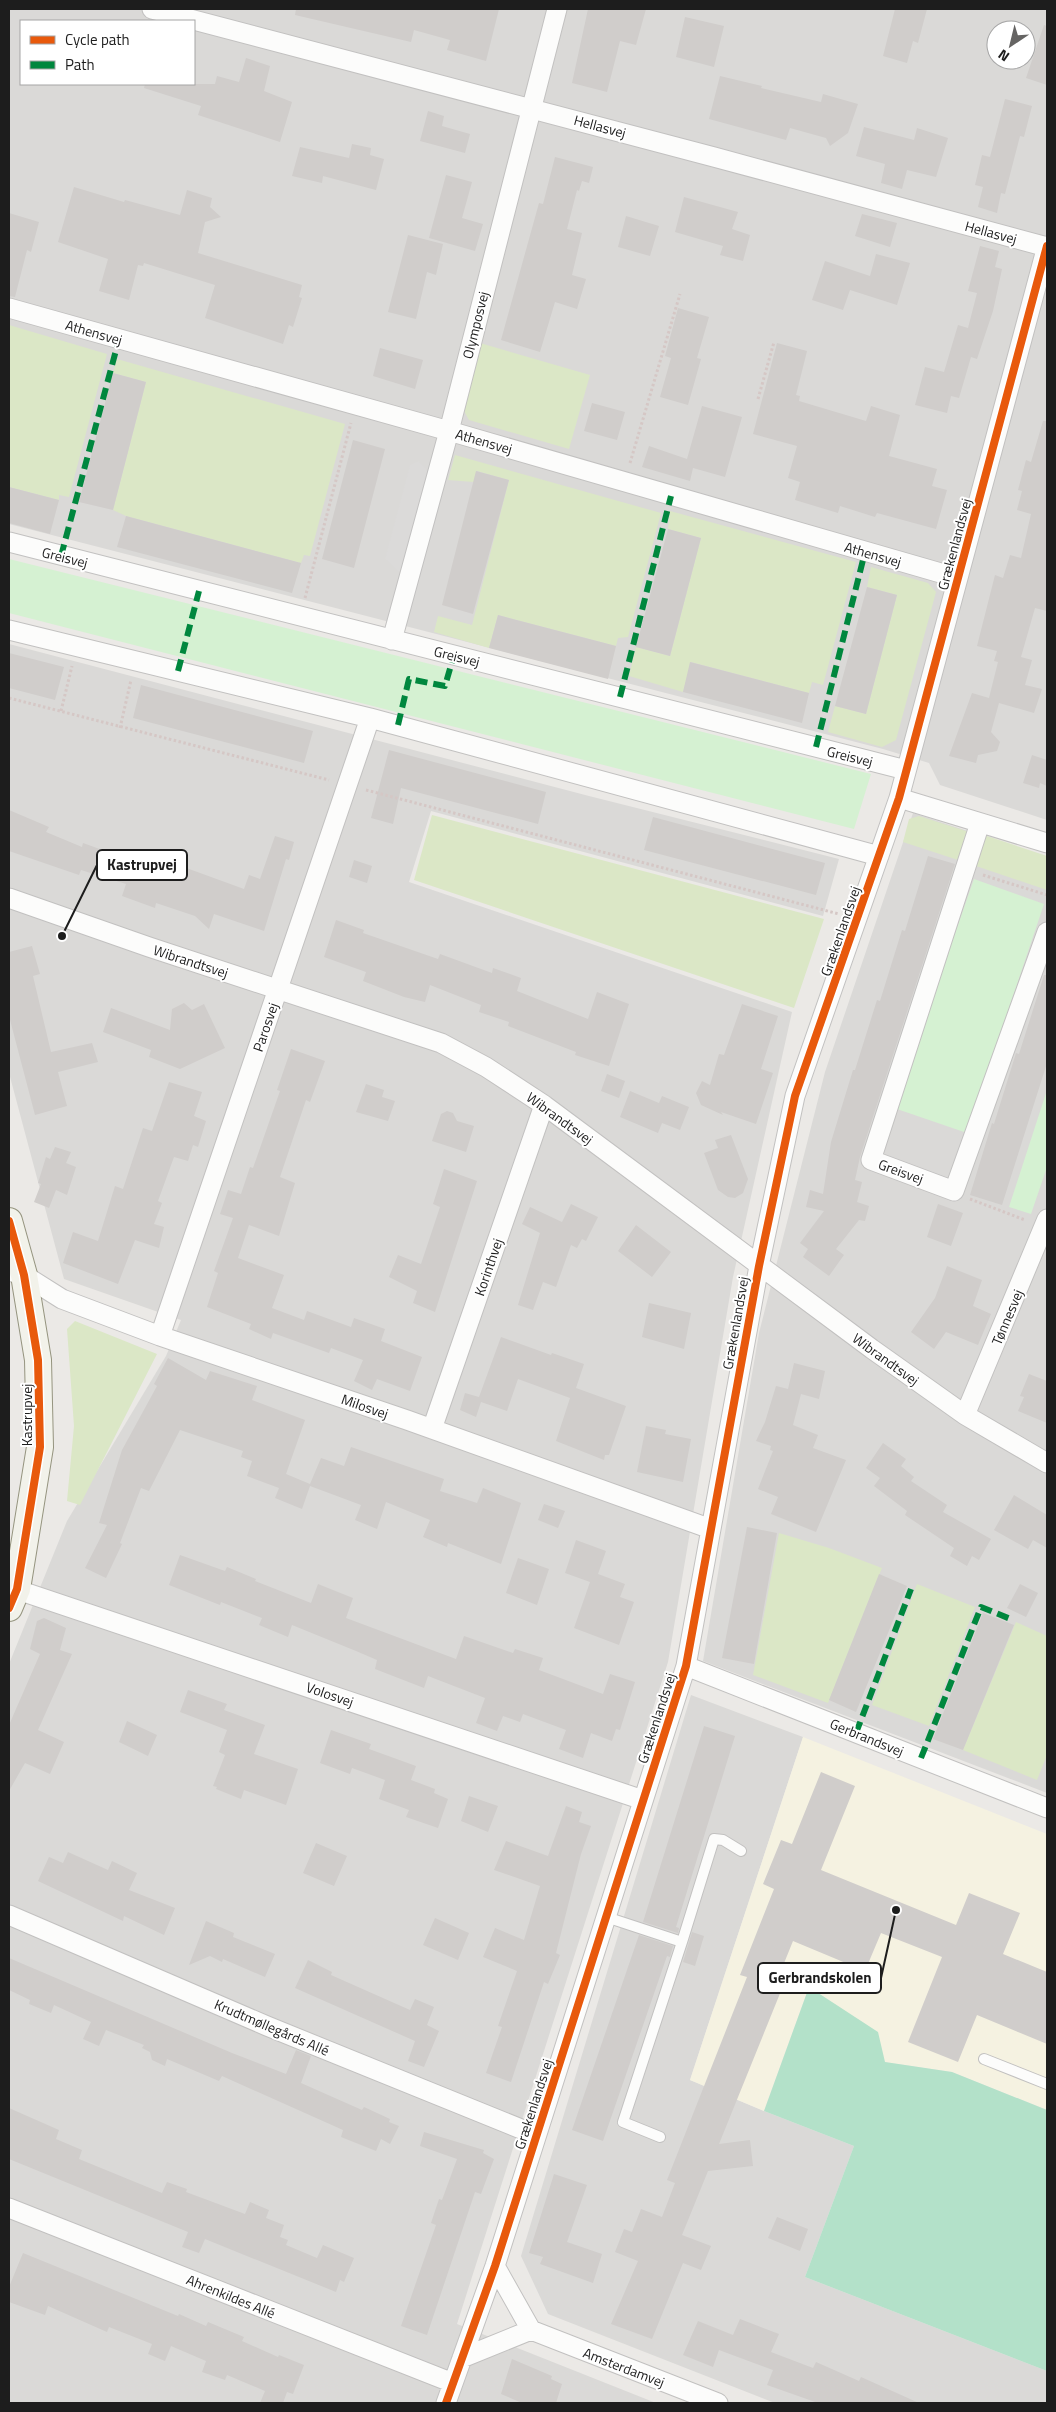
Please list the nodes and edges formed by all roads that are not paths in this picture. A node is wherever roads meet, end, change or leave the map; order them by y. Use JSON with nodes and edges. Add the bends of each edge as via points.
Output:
{"nodes":[{"id":1,"x":152,"y":9,"type":"edge"},
{"id":2,"x":557,"y":9,"type":"edge"},
{"id":3,"x":194,"y":20,"type":"edge"},
{"id":4,"x":195,"y":20,"type":"edge"},
{"id":5,"x":530,"y":108,"type":"junction"},
{"id":6,"x":1047,"y":247,"type":"edge"},
{"id":7,"x":1044,"y":270,"type":"edge"},
{"id":8,"x":9,"y":308,"type":"edge"},
{"id":9,"x":448,"y":431,"type":"junction"},
{"id":10,"x":9,"y":542,"type":"edge"},
{"id":11,"x":958,"y":578,"type":"junction"},
{"id":12,"x":9,"y":630,"type":"edge"},
{"id":13,"x":392,"y":640,"type":"junction"},
{"id":14,"x":370,"y":718,"type":"junction"},
{"id":15,"x":906,"y":770,"type":"junction"},
{"id":16,"x":899,"y":798,"type":"junction"},
{"id":17,"x":980,"y":823,"type":"junction"},
{"id":18,"x":1047,"y":843,"type":"edge"},
{"id":19,"x":879,"y":856,"type":"junction"},
{"id":20,"x":9,"y":898,"type":"edge"},
{"id":21,"x":1047,"y":932,"type":"edge"},
{"id":22,"x":277,"y":989,"type":"junction"},
{"id":23,"x":544,"y":1105,"type":"junction"},
{"id":24,"x":9,"y":1222,"type":"edge"},
{"id":25,"x":1046,"y":1223,"type":"edge"},
{"id":26,"x":758,"y":1266,"type":"junction"},
{"id":27,"x":16,"y":1273,"type":"edge"},
{"id":28,"x":160,"y":1336,"type":"junction"},
{"id":29,"x":965,"y":1415,"type":"junction"},
{"id":30,"x":432,"y":1429,"type":"junction"},
{"id":31,"x":1047,"y":1463,"type":"edge"},
{"id":32,"x":711,"y":1529,"type":"junction"},
{"id":33,"x":12,"y":1595,"type":"edge"},
{"id":34,"x":686,"y":1666,"type":"junction"},
{"id":35,"x":643,"y":1800,"type":"junction"},
{"id":36,"x":1047,"y":1808,"type":"edge"},
{"id":37,"x":741,"y":1851,"type":"dead end"},
{"id":38,"x":9,"y":1915,"type":"edge"},
{"id":39,"x":606,"y":1917,"type":"junction"},
{"id":40,"x":682,"y":1942,"type":"junction"},
{"id":41,"x":984,"y":2059,"type":"dead end"},
{"id":42,"x":1047,"y":2084,"type":"edge"},
{"id":43,"x":536,"y":2135,"type":"junction"},
{"id":44,"x":660,"y":2137,"type":"dead end"},
{"id":45,"x":9,"y":2208,"type":"edge"},
{"id":46,"x":495,"y":2266,"type":"junction"},
{"id":47,"x":531,"y":2330,"type":"junction"},
{"id":48,"x":462,"y":2358,"type":"junction"},
{"id":49,"x":453,"y":2383,"type":"junction"},
{"id":50,"x":446,"y":2403,"type":"edge"},
{"id":51,"x":718,"y":2403,"type":"edge"}],
"edges":[{"from":1,"to":3,"type":"street","name":"Hellasvej"},
{"from":2,"to":5,"type":"street","name":"Olymposvej"},
{"from":4,"to":5,"type":"street","name":"Hellasvej"},
{"from":5,"to":6,"type":"street","name":"Hellasvej"},
{"from":5,"to":9,"type":"street","name":"Olymposvej"},
{"from":6,"to":7,"type":"street","name":"Grækenlandsvej"},
{"from":7,"to":11,"type":"street","name":"Grækenlandsvej"},
{"from":8,"to":9,"type":"street","name":"Athensvej"},
{"from":9,"to":11,"type":"street","name":"Athensvej"},
{"from":9,"to":13,"type":"street","name":"Olymposvej"},
{"from":10,"to":13,"type":"street","name":"Greisvej"},
{"from":11,"to":15,"type":"street","name":"Grækenlandsvej"},
{"from":12,"to":14,"type":"street"},
{"from":13,"to":15,"type":"street","name":"Greisvej"},
{"from":14,"to":19,"type":"street"},
{"from":14,"to":22,"type":"street","name":"Parosvej"},
{"from":15,"to":16,"type":"street","name":"Grækenlandsvej"},
{"from":16,"to":17,"type":"street"},
{"from":16,"to":19,"type":"street","name":"Grækenlandsvej"},
{"from":17,"to":18,"type":"street"},
{"from":17,"to":21,"type":"street","name":"Greisvej","via":[[871,1160],[954,1191]]},
{"from":19,"to":26,"type":"street","name":"Grækenlandsvej","via":[[796,1096]]},
{"from":20,"to":22,"type":"street","name":"Wibrandtsvej"},
{"from":22,"to":23,"type":"street","name":"Wibrandtsvej","via":[[441,1043],[486,1067]]},
{"from":22,"to":28,"type":"street","name":"Parosvej"},
{"from":23,"to":26,"type":"street","name":"Wibrandtsvej"},
{"from":23,"to":30,"type":"street","name":"Korinthvej"},
{"from":24,"to":27,"type":"street","name":"Kastrupvej"},
{"from":25,"to":29,"type":"street","name":"Tønnesvej"},
{"from":26,"to":29,"type":"street","name":"Wibrandtsvej"},
{"from":26,"to":32,"type":"street","name":"Grækenlandsvej"},
{"from":27,"to":28,"type":"street","name":"Milosvej","via":[[62,1299]]},
{"from":27,"to":33,"type":"street","name":"Kastrupvej","via":[[38,1360],[40,1447]]},
{"from":28,"to":30,"type":"street","name":"Milosvej"},
{"from":29,"to":31,"type":"street","name":"Wibrandtsvej"},
{"from":30,"to":32,"type":"street","name":"Milosvej"},
{"from":32,"to":34,"type":"street","name":"Grækenlandsvej"},
{"from":33,"to":35,"type":"street","name":"Volosvej"},
{"from":34,"to":35,"type":"street","name":"Grækenlandsvej"},
{"from":34,"to":36,"type":"street","name":"Gerbrandsvej"},
{"from":35,"to":39,"type":"street","name":"Grækenlandsvej"},
{"from":37,"to":40,"type":"lane","via":[[723,1840],[714,1839]]},
{"from":38,"to":43,"type":"street","name":"Krudtmøllegårds Allé","via":[[276,2030]]},
{"from":39,"to":40,"type":"lane"},
{"from":39,"to":43,"type":"street","name":"Grækenlandsvej"},
{"from":40,"to":44,"type":"lane","via":[[623,2122]]},
{"from":41,"to":42,"type":"lane"},
{"from":43,"to":46,"type":"street","name":"Grækenlandsvej"},
{"from":45,"to":49,"type":"street","name":"Ahrenkildes Allé"},
{"from":46,"to":47,"type":"street"},
{"from":46,"to":48,"type":"street","name":"Grækenlandsvej"},
{"from":47,"to":48,"type":"street"},
{"from":47,"to":51,"type":"street","name":"Amsterdamvej"},
{"from":48,"to":49,"type":"street","name":"Grækenlandsvej"},
{"from":49,"to":50,"type":"street","name":"Grækenlandsvej"}]}
